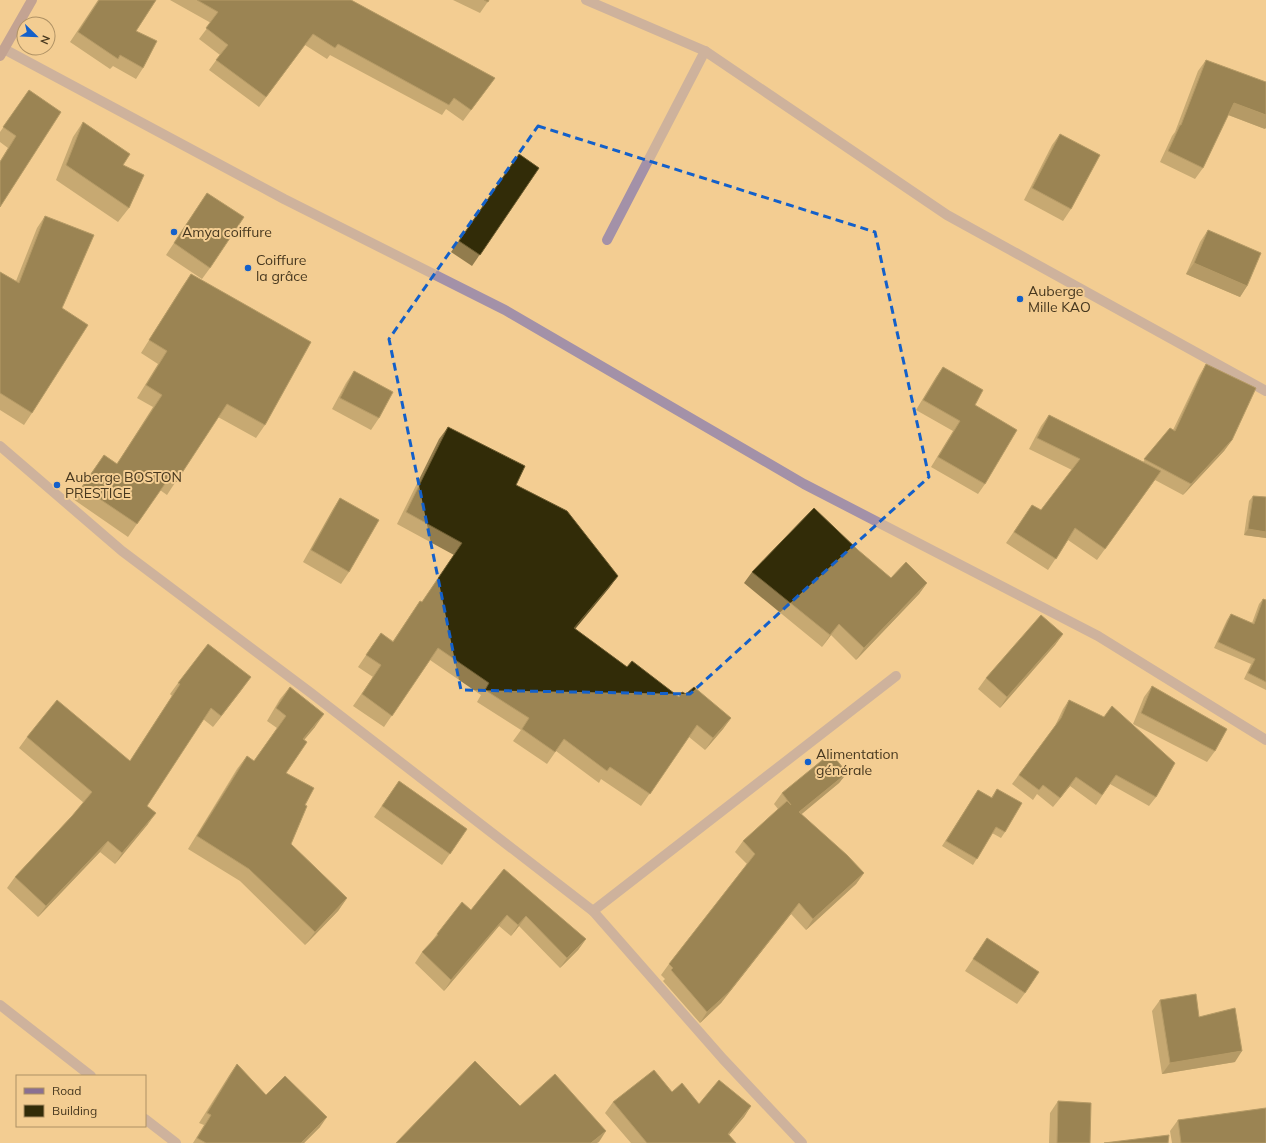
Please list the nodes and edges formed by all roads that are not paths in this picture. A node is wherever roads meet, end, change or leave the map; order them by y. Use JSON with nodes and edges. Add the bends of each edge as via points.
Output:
{"nodes":[{"id":1,"x":32,"y":0,"type":"edge"},
{"id":2,"x":586,"y":0,"type":"edge"},
{"id":3,"x":705,"y":51,"type":"junction"},
{"id":4,"x":2,"y":52,"type":"edge"},
{"id":5,"x":607,"y":240,"type":"dead end"},
{"id":6,"x":1266,"y":391,"type":"edge"},
{"id":7,"x":0,"y":446,"type":"edge"},
{"id":8,"x":896,"y":676,"type":"dead end"},
{"id":9,"x":1266,"y":740,"type":"edge"},
{"id":10,"x":593,"y":911,"type":"junction"},
{"id":11,"x":0,"y":1005,"type":"edge"},
{"id":12,"x":89,"y":1075,"type":"edge"},
{"id":13,"x":146,"y":1120,"type":"edge"},
{"id":14,"x":176,"y":1143,"type":"edge"},
{"id":15,"x":802,"y":1143,"type":"edge"}],
"edges":[{"from":1,"to":4,"type":"main road"},
{"from":2,"to":3,"type":"street"},
{"from":3,"to":5,"type":"street"},
{"from":3,"to":6,"type":"street","via":[[947,216]]},
{"from":4,"to":9,"type":"street","via":[[284,199],[505,310],[804,484],[1098,636]]},
{"from":7,"to":10,"type":"street","via":[[122,551]]},
{"from":8,"to":10,"type":"street"},
{"from":10,"to":15,"type":"street","via":[[723,1059]]},
{"from":11,"to":12,"type":"street"},
{"from":13,"to":14,"type":"street"}]}
